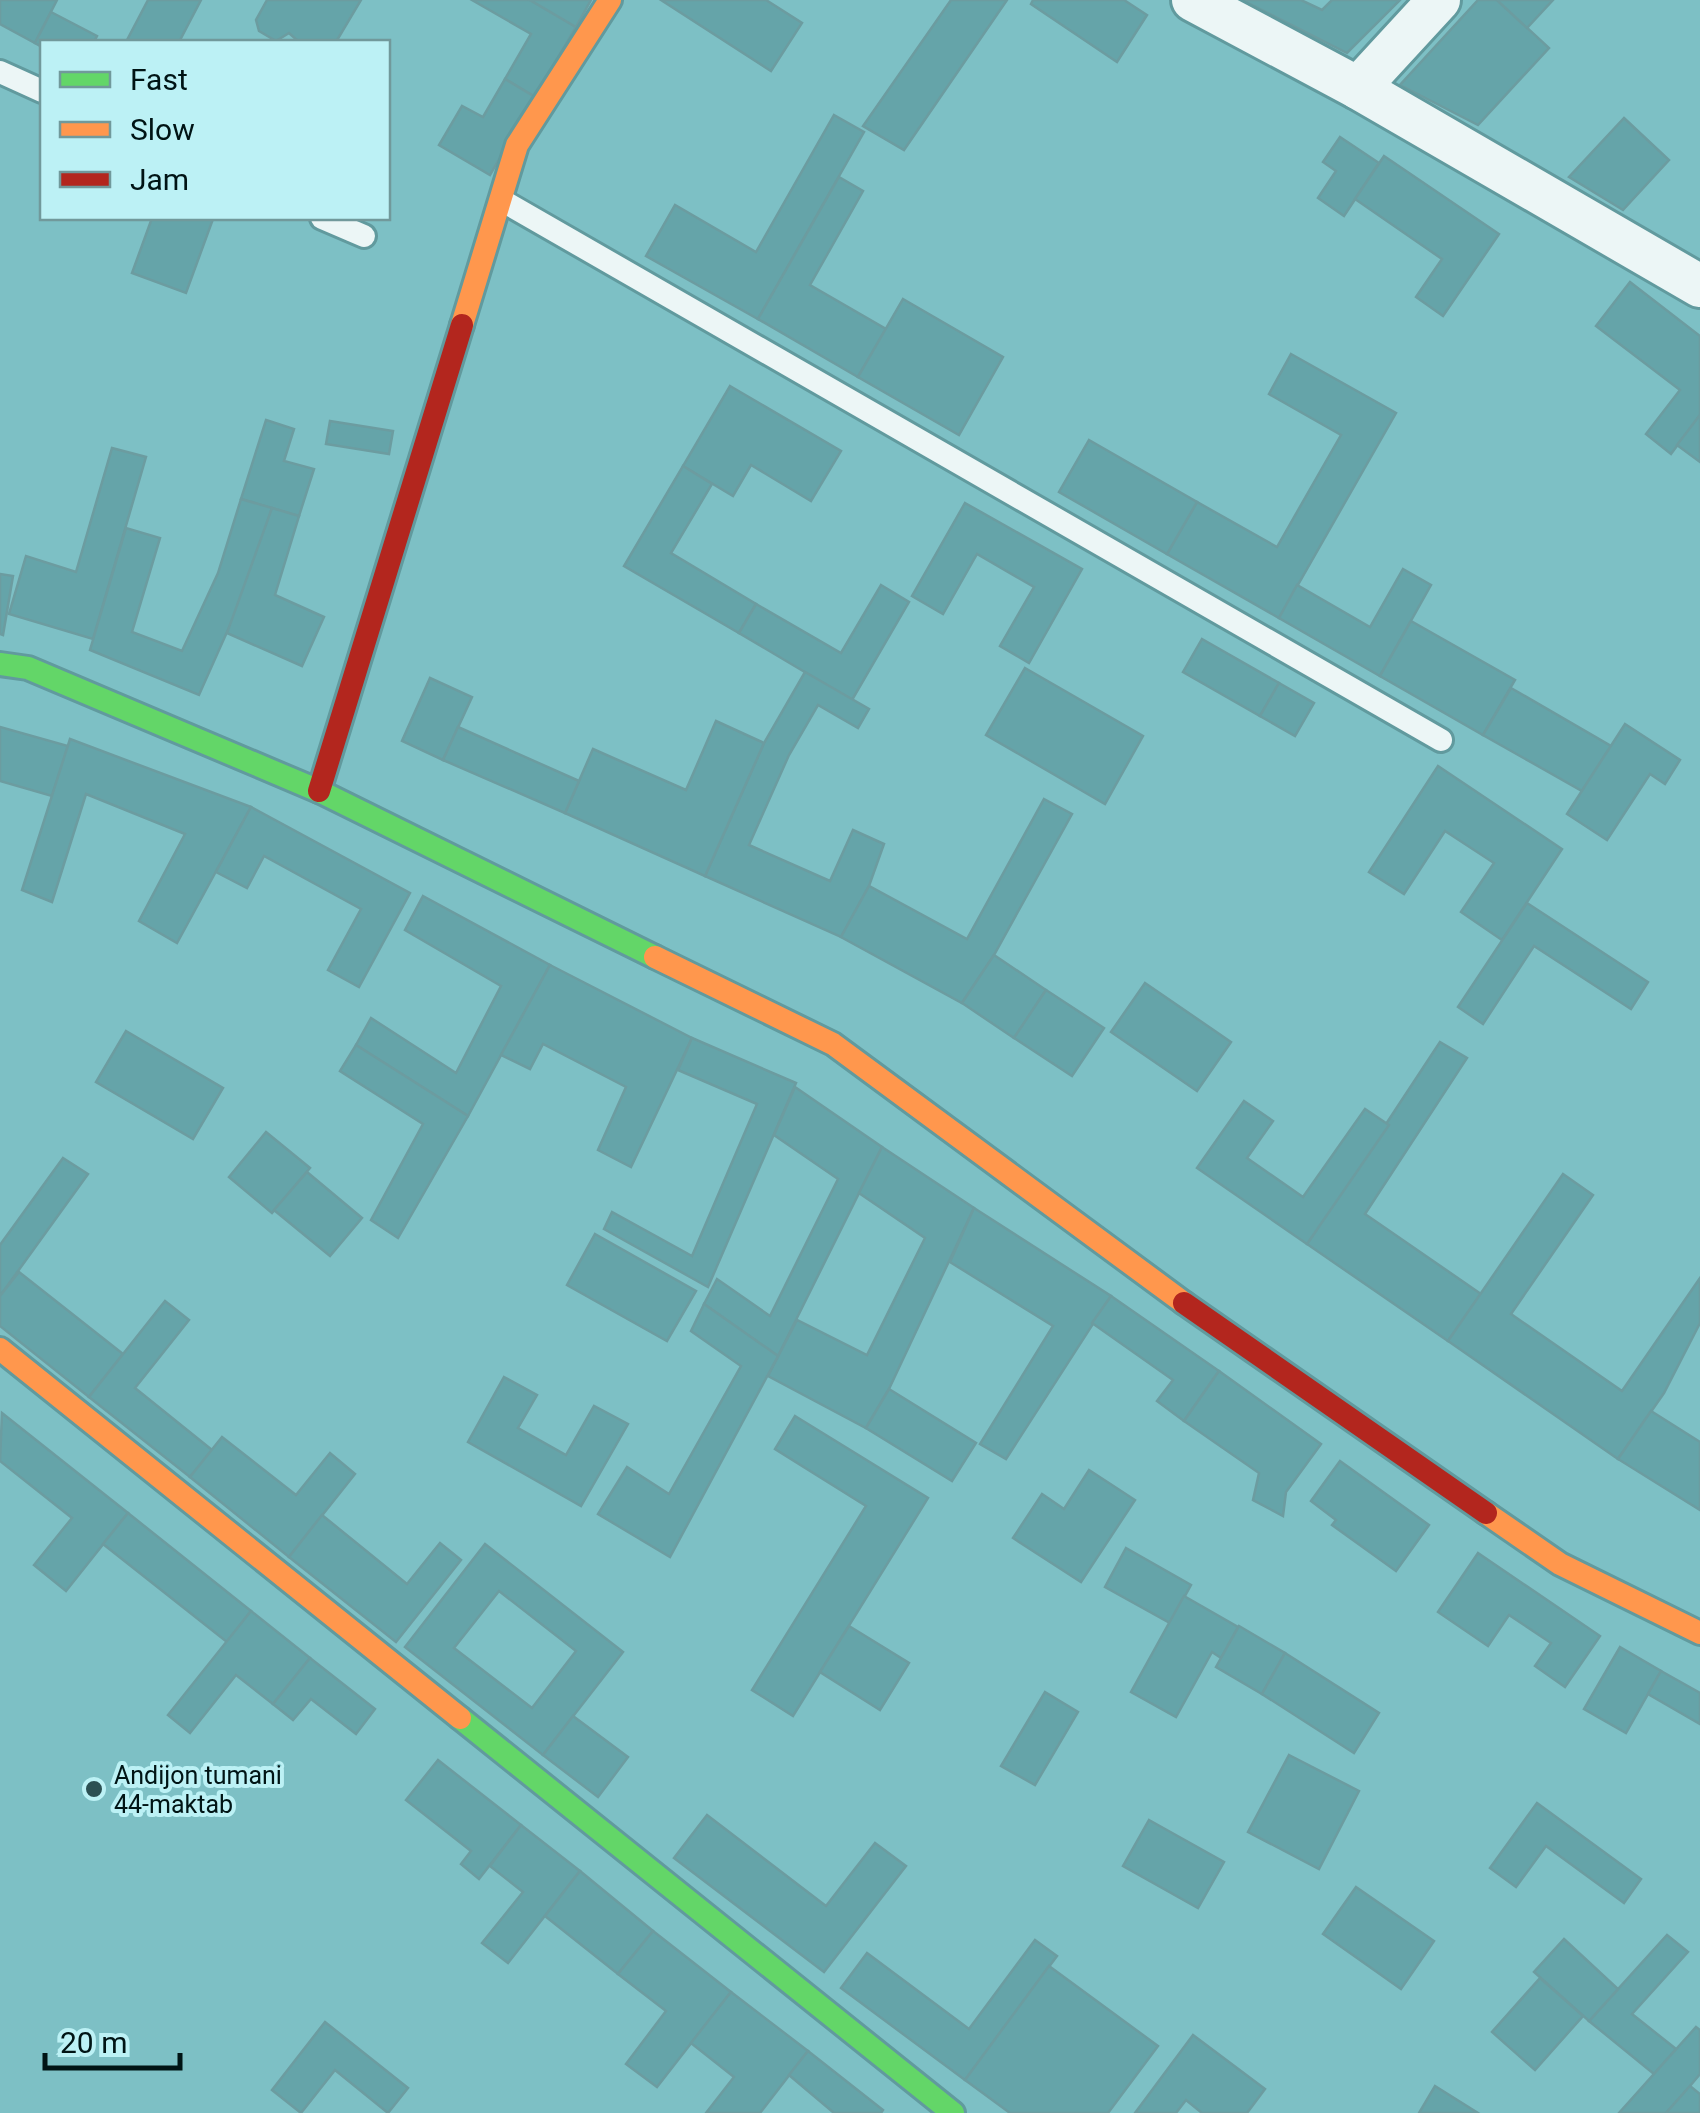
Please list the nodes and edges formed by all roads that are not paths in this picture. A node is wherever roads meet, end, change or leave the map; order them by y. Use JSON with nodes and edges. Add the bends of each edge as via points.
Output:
{"nodes":[{"id":1,"x":610,"y":0,"type":"edge"},
{"id":2,"x":1193,"y":0,"type":"edge"},
{"id":3,"x":1439,"y":0,"type":"edge"},
{"id":4,"x":0,"y":72,"type":"edge"},
{"id":5,"x":1358,"y":88,"type":"junction"},
{"id":6,"x":40,"y":90,"type":"edge"},
{"id":7,"x":501,"y":200,"type":"junction"},
{"id":8,"x":327,"y":220,"type":"edge"},
{"id":9,"x":364,"y":236,"type":"dead end"},
{"id":10,"x":1700,"y":286,"type":"edge"},
{"id":11,"x":0,"y":664,"type":"edge"},
{"id":12,"x":1441,"y":740,"type":"dead end"},
{"id":13,"x":319,"y":791,"type":"junction"},
{"id":14,"x":0,"y":1349,"type":"edge"},
{"id":15,"x":1700,"y":1633,"type":"edge"},
{"id":16,"x":953,"y":2113,"type":"edge"}],
"edges":[{"from":1,"to":7,"type":"street","via":[[517,145]]},
{"from":2,"to":5,"type":"street"},
{"from":3,"to":5,"type":"street"},
{"from":4,"to":6,"type":"lane"},
{"from":5,"to":10,"type":"street"},
{"from":7,"to":12,"type":"lane"},
{"from":7,"to":13,"type":"street"},
{"from":8,"to":9,"type":"lane"},
{"from":11,"to":13,"type":"street","via":[[28,668]]},
{"from":13,"to":15,"type":"street","via":[[833,1044],[1132,1266],[1560,1564]]},
{"from":14,"to":16,"type":"street"}]}
